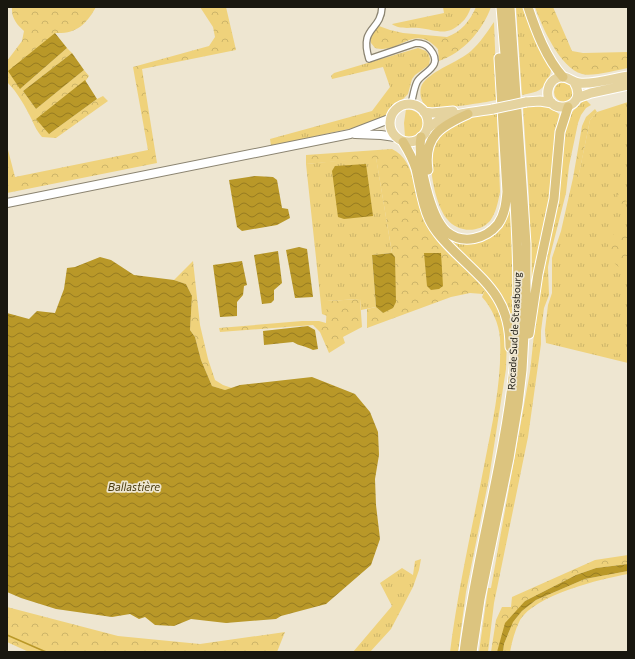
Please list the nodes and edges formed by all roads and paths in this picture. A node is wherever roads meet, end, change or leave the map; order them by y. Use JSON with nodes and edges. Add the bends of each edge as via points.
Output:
{"nodes":[{"id":1,"x":382,"y":7,"type":"edge"},
{"id":2,"x":497,"y":7,"type":"edge"},
{"id":3,"x":501,"y":7,"type":"edge"},
{"id":4,"x":510,"y":7,"type":"edge"},
{"id":5,"x":528,"y":7,"type":"edge"},
{"id":6,"x":628,"y":76,"type":"edge"},
{"id":7,"x":563,"y":77,"type":"junction"},
{"id":8,"x":574,"y":82,"type":"junction"},
{"id":9,"x":628,"y":84,"type":"edge"},
{"id":10,"x":548,"y":89,"type":"junction"},
{"id":11,"x":577,"y":98,"type":"junction"},
{"id":12,"x":526,"y":100,"type":"junction"},
{"id":13,"x":552,"y":103,"type":"junction"},
{"id":14,"x":411,"y":104,"type":"junction"},
{"id":15,"x":493,"y":106,"type":"junction"},
{"id":16,"x":568,"y":107,"type":"junction"},
{"id":17,"x":424,"y":112,"type":"junction"},
{"id":18,"x":468,"y":114,"type":"junction"},
{"id":19,"x":503,"y":114,"type":"junction"},
{"id":20,"x":389,"y":119,"type":"junction"},
{"id":21,"x":427,"y":129,"type":"junction"},
{"id":22,"x":350,"y":134,"type":"junction"},
{"id":23,"x":421,"y":138,"type":"junction"},
{"id":24,"x":399,"y":139,"type":"junction"},
{"id":25,"x":7,"y":203,"type":"edge"},
{"id":26,"x":522,"y":370,"type":"junction"},
{"id":27,"x":510,"y":396,"type":"junction"},
{"id":28,"x":464,"y":652,"type":"edge"},
{"id":29,"x":472,"y":652,"type":"edge"}],
"edges":[{"from":1,"to":14,"type":"street","via":[[378,22],[366,40],[369,59],[416,43],[430,49],[434,59],[431,71],[417,82]]},
{"from":2,"to":19,"type":"highway"},
{"from":3,"to":27,"type":"highway","name":"Rocade Sud de Strasbourg","via":[[518,259],[517,320]]},
{"from":4,"to":26,"type":"highway","name":"Rocade Sud de Strasbourg","via":[[526,244]]},
{"from":5,"to":7,"type":"highway","via":[[545,49]]},
{"from":6,"to":8,"type":"main road","via":[[584,83]]},
{"from":7,"to":8,"type":"main road"},
{"from":7,"to":10,"type":"main road","via":[[553,80]]},
{"from":8,"to":11,"type":"main road","via":[[577,87]]},
{"from":9,"to":11,"type":"main road"},
{"from":10,"to":12,"type":"main road"},
{"from":10,"to":13,"type":"main road"},
{"from":11,"to":16,"type":"main road"},
{"from":12,"to":13,"type":"main road"},
{"from":12,"to":15,"type":"main road"},
{"from":13,"to":16,"type":"main road","via":[[559,107]]},
{"from":14,"to":17,"type":"main road","via":[[419,106]]},
{"from":14,"to":20,"type":"main road","via":[[397,107]]},
{"from":15,"to":17,"type":"main road","via":[[445,113]]},
{"from":15,"to":18,"type":"main road"},
{"from":16,"to":26,"type":"highway","via":[[560,132],[554,198]]},
{"from":17,"to":21,"type":"main road","via":[[428,120]]},
{"from":18,"to":19,"type":"highway","via":[[440,129],[432,139],[427,165],[439,214],[450,228],[468,235],[488,228],[501,207]]},
{"from":18,"to":21,"type":"main road","via":[[443,119]]},
{"from":19,"to":23,"type":"highway","via":[[506,204],[499,223],[488,234],[477,238],[453,236],[439,223],[432,209],[421,162]]},
{"from":20,"to":22,"type":"main road"},
{"from":20,"to":24,"type":"main road","via":[[390,129]]},
{"from":21,"to":23,"type":"main road"},
{"from":22,"to":24,"type":"main road","via":[[381,135]]},
{"from":22,"to":25,"type":"main road"},
{"from":23,"to":24,"type":"main road","via":[[413,142]]},
{"from":24,"to":27,"type":"highway","via":[[415,168],[429,219],[435,229],[490,286],[503,308],[510,335]]},
{"from":26,"to":29,"type":"highway","name":"Rocade Sud de Strasbourg","via":[[509,458],[480,599]]},
{"from":27,"to":28,"type":"highway","name":"Rocade Sud de Strasbourg","via":[[504,441]]}]}
